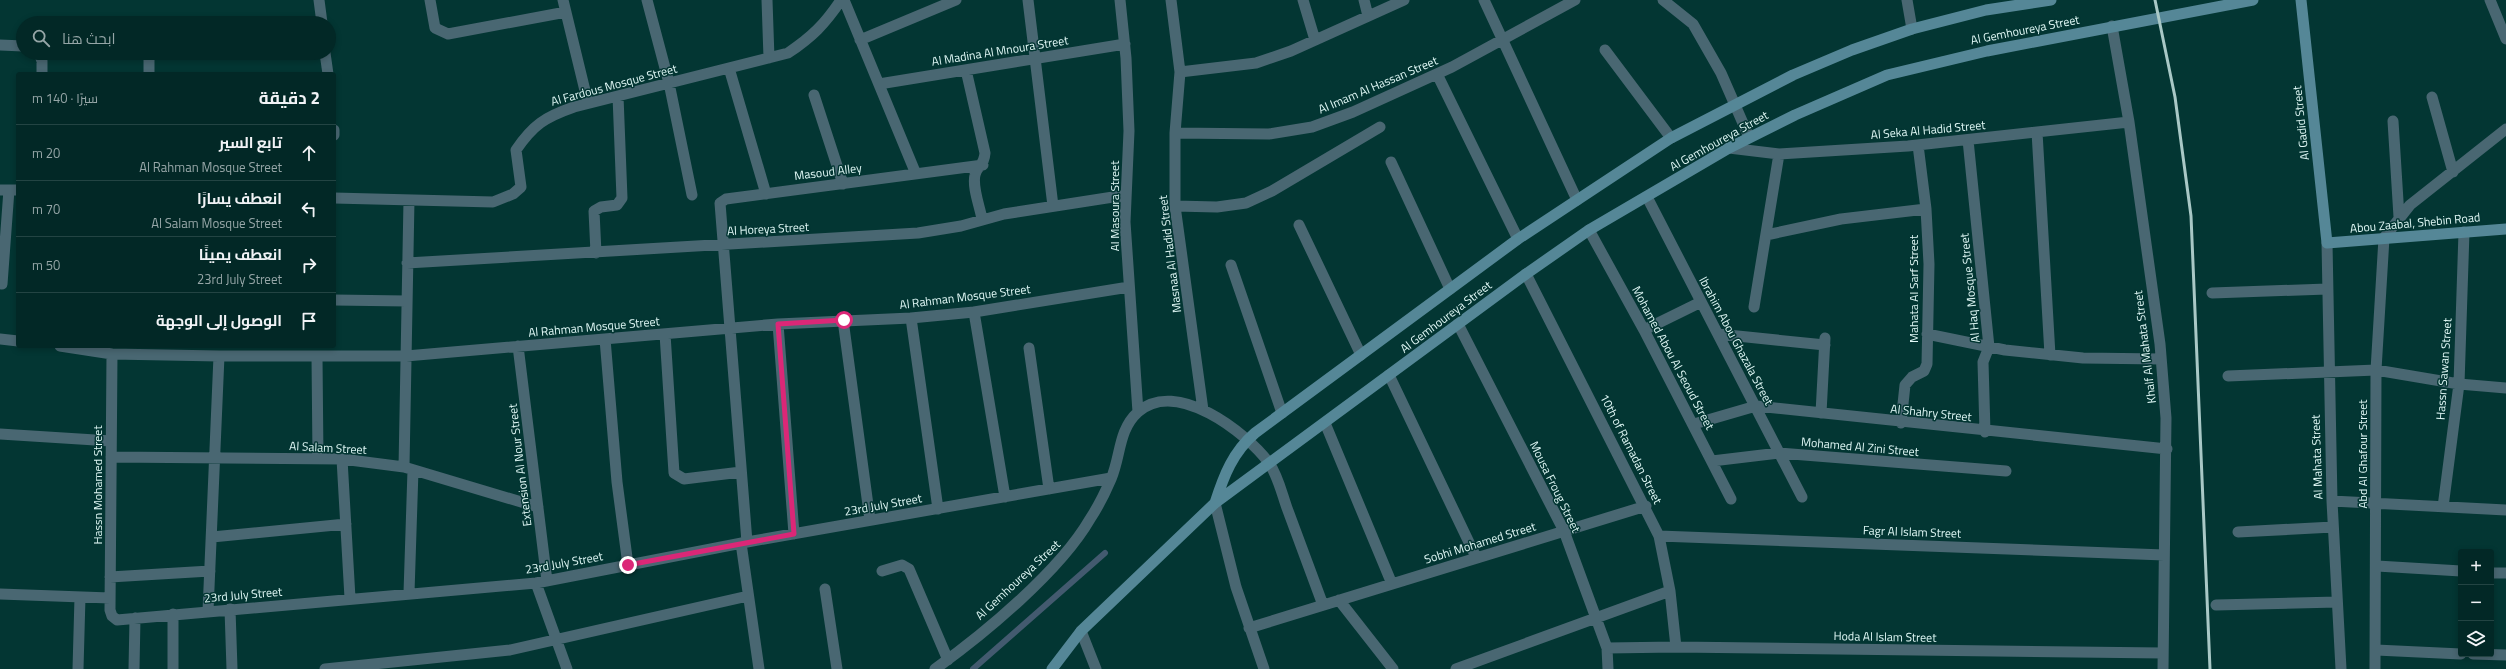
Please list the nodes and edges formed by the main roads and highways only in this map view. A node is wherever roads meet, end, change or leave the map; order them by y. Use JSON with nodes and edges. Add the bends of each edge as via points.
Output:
{"nodes":[{"id":1,"x":2051,"y":0,"type":"edge"},
{"id":2,"x":2253,"y":0,"type":"edge"},
{"id":3,"x":2301,"y":0,"type":"edge"},
{"id":4,"x":2506,"y":229,"type":"edge"},
{"id":5,"x":2327,"y":243,"type":"joint"},
{"id":6,"x":1215,"y":503,"type":"junction"},
{"id":7,"x":1052,"y":669,"type":"edge"}],
"edges":[{"from":1,"to":6,"type":"main road","name":"Al Gemhoureya Street","via":[[1986,10],[1912,29],[1852,50],[1793,75],[1672,138],[1518,239],[1247,440],[1225,471]]},
{"from":2,"to":6,"type":"main road","name":"Al Gemhoureya Street","via":[[1972,54],[1887,75],[1750,137],[1589,230]]},
{"from":3,"to":5,"type":"main road","name":"Al Gadid Street"},
{"from":4,"to":5,"type":"main road","name":"Abou Zaabal, Shebin Road"},
{"from":6,"to":7,"type":"main road","name":"Al Gemhoureya Street","via":[[1082,631]]}]}
